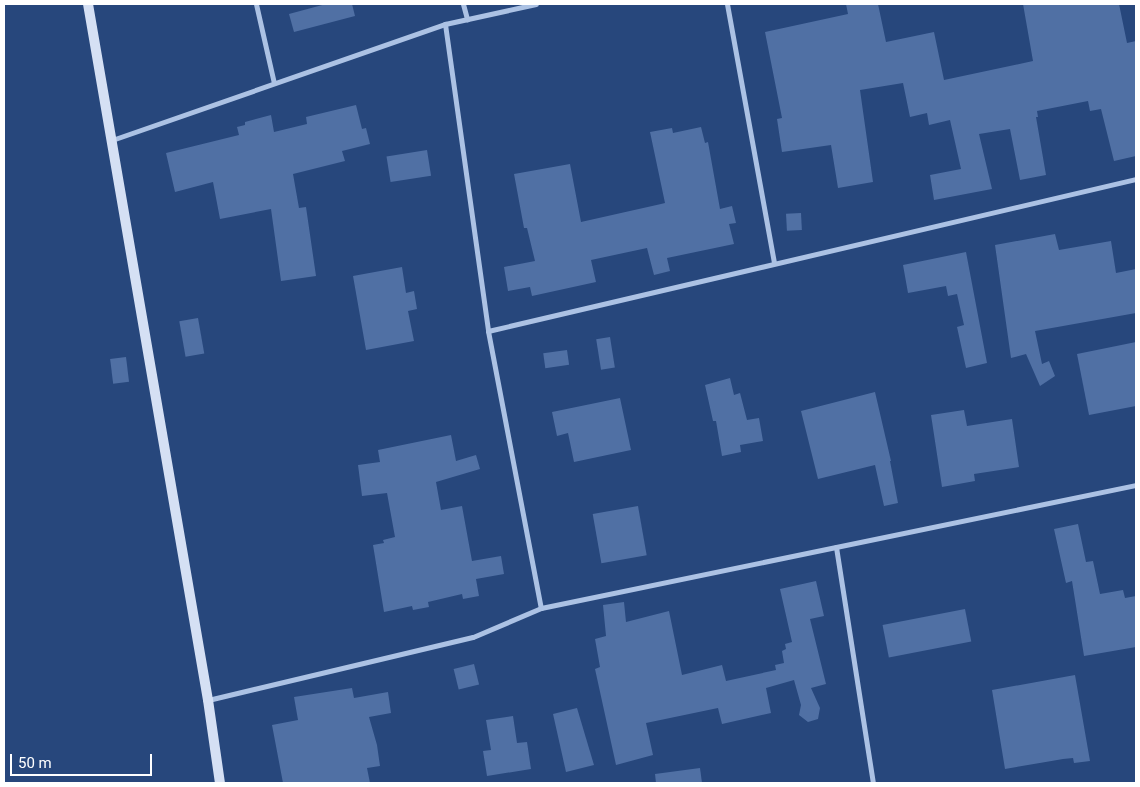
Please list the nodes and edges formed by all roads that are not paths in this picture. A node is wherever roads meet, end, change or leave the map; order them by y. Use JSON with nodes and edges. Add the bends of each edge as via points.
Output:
{"nodes":[{"id":1,"x":88,"y":4,"type":"edge"},
{"id":2,"x":256,"y":4,"type":"edge"},
{"id":3,"x":463,"y":4,"type":"edge"},
{"id":4,"x":536,"y":4,"type":"edge"},
{"id":5,"x":726,"y":4,"type":"edge"},
{"id":6,"x":467,"y":19,"type":"junction"},
{"id":7,"x":445,"y":24,"type":"junction"},
{"id":8,"x":274,"y":84,"type":"junction"},
{"id":9,"x":112,"y":140,"type":"junction"},
{"id":10,"x":1136,"y":179,"type":"edge"},
{"id":11,"x":774,"y":263,"type":"junction"},
{"id":12,"x":488,"y":331,"type":"junction"},
{"id":13,"x":1136,"y":485,"type":"edge"},
{"id":14,"x":836,"y":547,"type":"junction"},
{"id":15,"x":541,"y":608,"type":"junction"},
{"id":16,"x":208,"y":700,"type":"junction"},
{"id":17,"x":220,"y":783,"type":"edge"},
{"id":18,"x":873,"y":783,"type":"edge"}],
"edges":[{"from":1,"to":9,"type":"street"},
{"from":2,"to":8,"type":"street"},
{"from":3,"to":6,"type":"street"},
{"from":4,"to":6,"type":"street"},
{"from":5,"to":11,"type":"street"},
{"from":6,"to":7,"type":"street"},
{"from":7,"to":8,"type":"street"},
{"from":7,"to":12,"type":"street"},
{"from":8,"to":9,"type":"street"},
{"from":9,"to":16,"type":"street"},
{"from":10,"to":11,"type":"street"},
{"from":11,"to":12,"type":"street"},
{"from":12,"to":15,"type":"street"},
{"from":13,"to":14,"type":"street"},
{"from":14,"to":15,"type":"street"},
{"from":14,"to":18,"type":"street"},
{"from":15,"to":16,"type":"street","via":[[473,637]]},
{"from":16,"to":17,"type":"street"}]}
